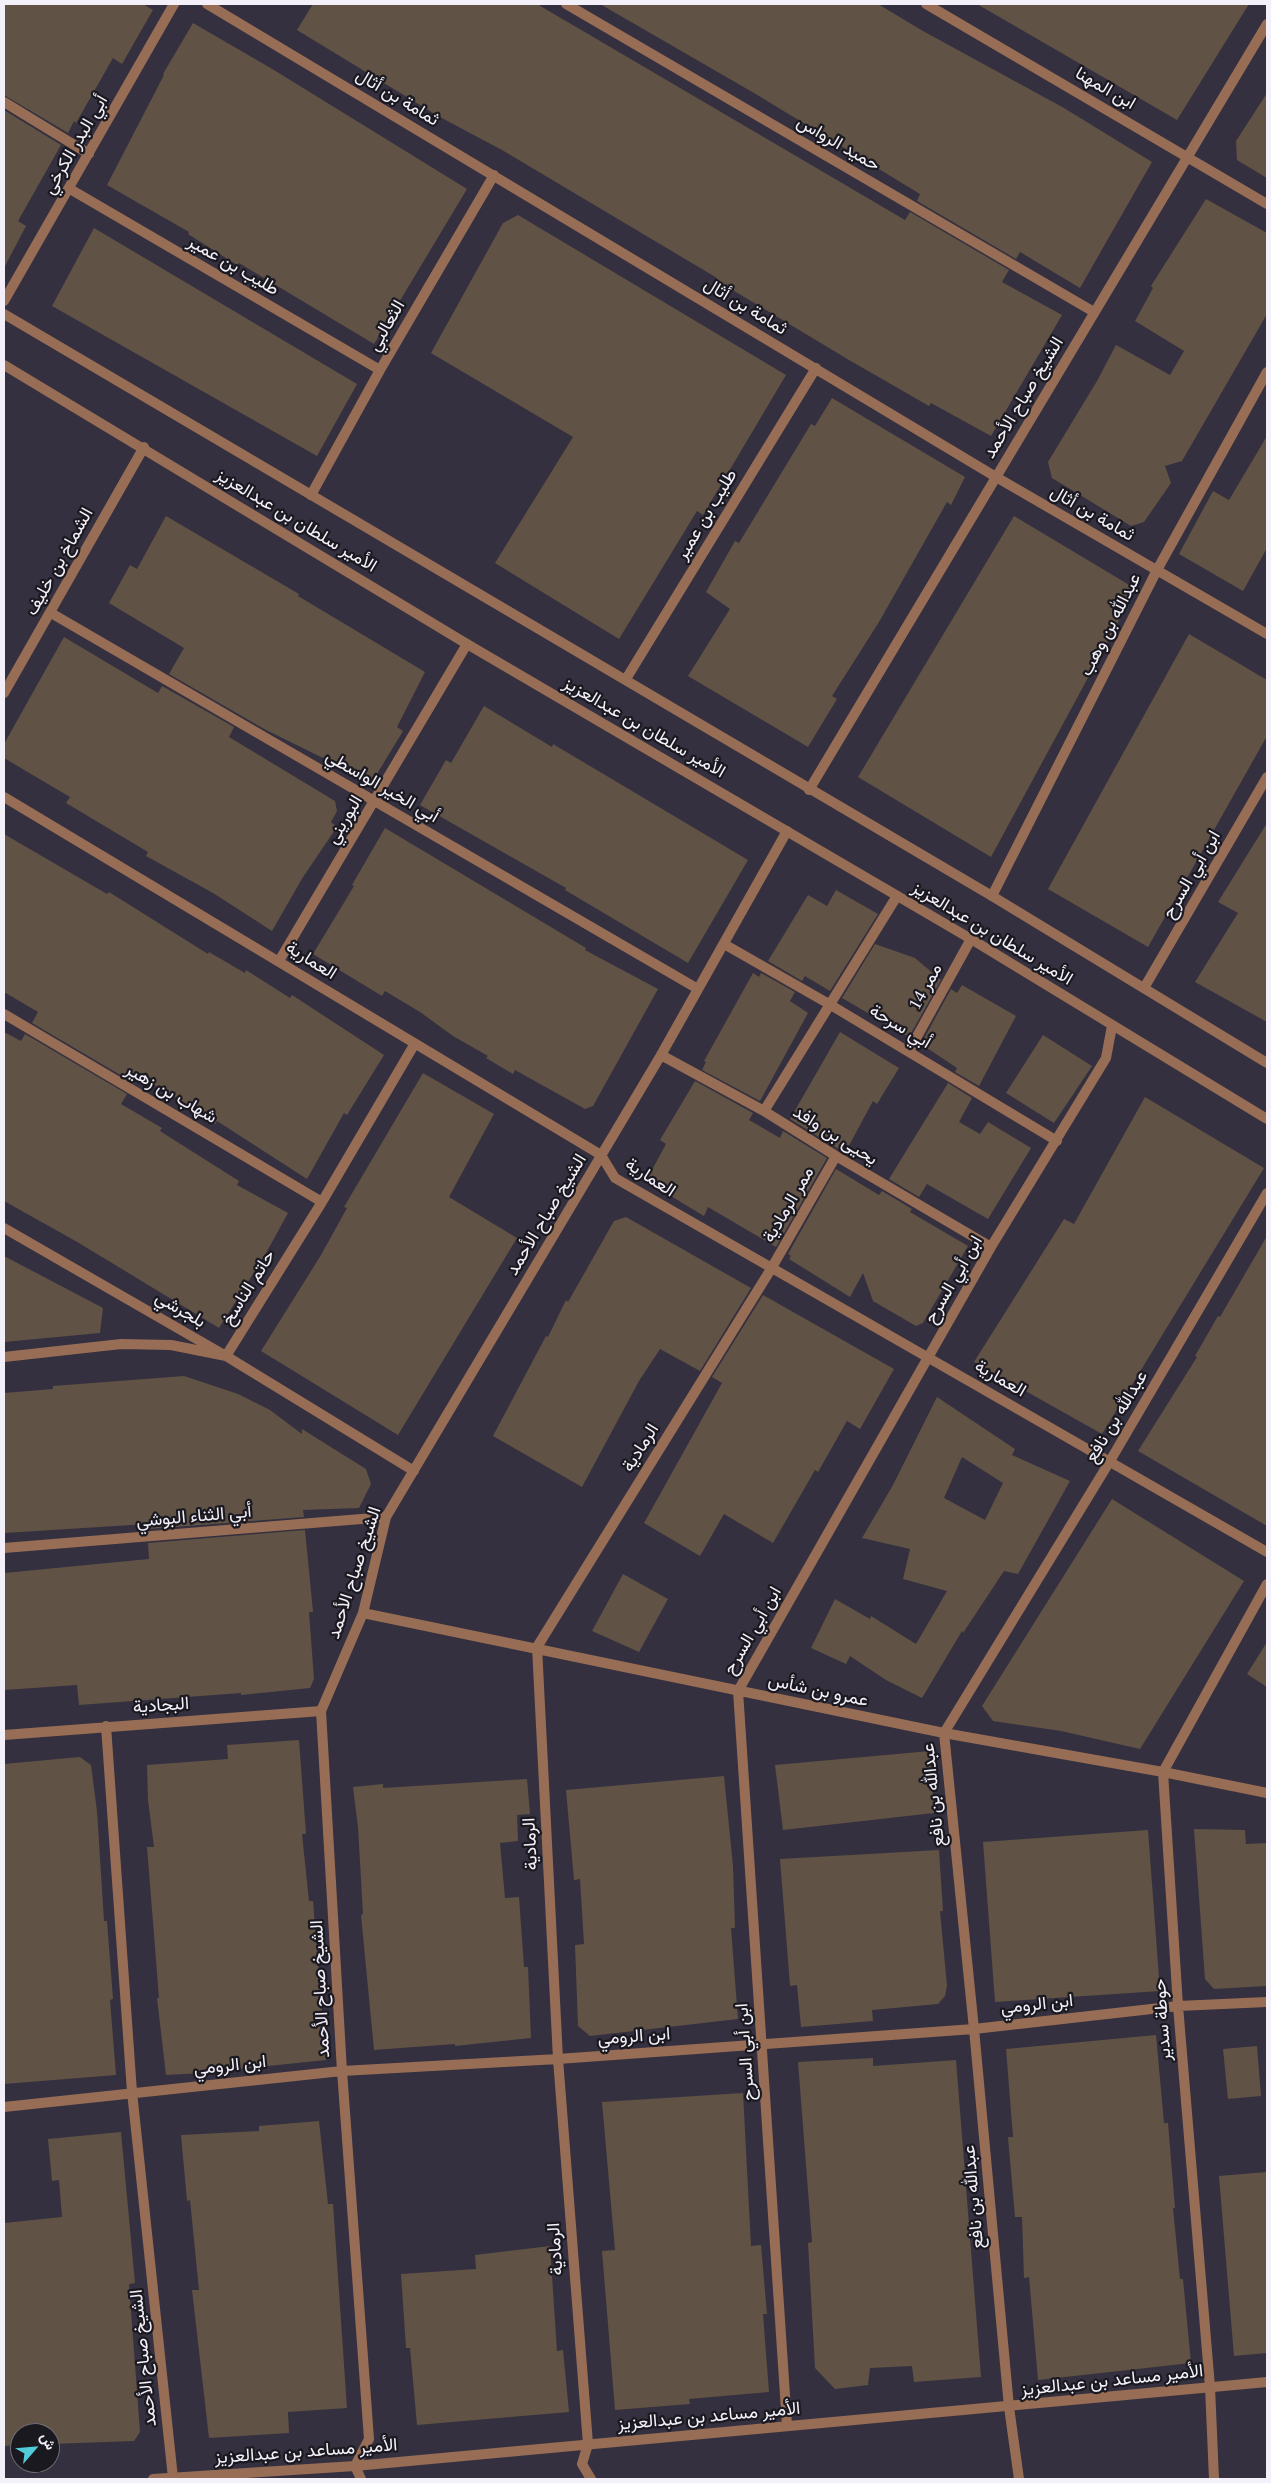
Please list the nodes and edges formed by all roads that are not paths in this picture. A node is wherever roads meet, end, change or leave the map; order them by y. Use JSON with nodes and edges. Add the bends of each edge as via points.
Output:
{"nodes":[{"id":1,"x":174,"y":4,"type":"edge"},
{"id":2,"x":207,"y":4,"type":"edge"},
{"id":3,"x":566,"y":4,"type":"edge"},
{"id":4,"x":926,"y":4,"type":"edge"},
{"id":5,"x":1267,"y":24,"type":"edge"},
{"id":6,"x":4,"y":102,"type":"edge"},
{"id":7,"x":90,"y":154,"type":"junction"},
{"id":8,"x":1188,"y":156,"type":"junction"},
{"id":9,"x":494,"y":175,"type":"junction"},
{"id":10,"x":70,"y":189,"type":"junction"},
{"id":11,"x":1267,"y":204,"type":"edge"},
{"id":12,"x":4,"y":301,"type":"edge"},
{"id":13,"x":1094,"y":312,"type":"junction"},
{"id":14,"x":4,"y":314,"type":"edge"},
{"id":15,"x":4,"y":365,"type":"edge"},
{"id":16,"x":816,"y":368,"type":"junction"},
{"id":17,"x":380,"y":370,"type":"junction"},
{"id":18,"x":1267,"y":372,"type":"edge"},
{"id":19,"x":144,"y":447,"type":"junction"},
{"id":20,"x":996,"y":477,"type":"junction"},
{"id":21,"x":311,"y":495,"type":"junction"},
{"id":22,"x":1157,"y":570,"type":"junction"},
{"id":23,"x":51,"y":613,"type":"junction"},
{"id":24,"x":1267,"y":634,"type":"edge"},
{"id":25,"x":468,"y":644,"type":"junction"},
{"id":26,"x":626,"y":679,"type":"junction"},
{"id":27,"x":4,"y":693,"type":"edge"},
{"id":28,"x":1267,"y":778,"type":"edge"},
{"id":29,"x":809,"y":790,"type":"junction"},
{"id":30,"x":4,"y":797,"type":"edge"},
{"id":31,"x":374,"y":802,"type":"junction"},
{"id":32,"x":787,"y":831,"type":"junction"},
{"id":33,"x":897,"y":896,"type":"junction"},
{"id":34,"x":992,"y":896,"type":"junction"},
{"id":35,"x":972,"y":939,"type":"junction"},
{"id":36,"x":724,"y":944,"type":"junction"},
{"id":37,"x":279,"y":960,"type":"junction"},
{"id":38,"x":1144,"y":988,"type":"junction"},
{"id":39,"x":698,"y":990,"type":"junction"},
{"id":40,"x":829,"y":1004,"type":"junction"},
{"id":41,"x":4,"y":1014,"type":"edge"},
{"id":42,"x":1112,"y":1026,"type":"junction"},
{"id":43,"x":414,"y":1045,"type":"junction"},
{"id":44,"x":909,"y":1051,"type":"junction"},
{"id":45,"x":661,"y":1054,"type":"junction"},
{"id":46,"x":1267,"y":1063,"type":"edge"},
{"id":47,"x":764,"y":1111,"type":"junction"},
{"id":48,"x":1267,"y":1119,"type":"edge"},
{"id":49,"x":1057,"y":1141,"type":"junction"},
{"id":50,"x":601,"y":1155,"type":"junction"},
{"id":51,"x":836,"y":1156,"type":"junction"},
{"id":52,"x":1267,"y":1193,"type":"edge"},
{"id":53,"x":322,"y":1202,"type":"junction"},
{"id":54,"x":4,"y":1228,"type":"edge"},
{"id":55,"x":991,"y":1247,"type":"junction"},
{"id":56,"x":771,"y":1269,"type":"junction"},
{"id":57,"x":226,"y":1356,"type":"junction"},
{"id":58,"x":4,"y":1357,"type":"edge"},
{"id":59,"x":928,"y":1357,"type":"junction"},
{"id":60,"x":1110,"y":1461,"type":"junction"},
{"id":61,"x":414,"y":1471,"type":"junction"},
{"id":62,"x":386,"y":1517,"type":"junction"},
{"id":63,"x":4,"y":1548,"type":"edge"},
{"id":64,"x":1267,"y":1552,"type":"edge"},
{"id":65,"x":1267,"y":1584,"type":"edge"},
{"id":66,"x":363,"y":1613,"type":"junction"},
{"id":67,"x":538,"y":1648,"type":"junction"},
{"id":68,"x":738,"y":1691,"type":"junction"},
{"id":69,"x":321,"y":1711,"type":"junction"},
{"id":70,"x":106,"y":1726,"type":"junction"},
{"id":71,"x":944,"y":1733,"type":"junction"},
{"id":72,"x":4,"y":1735,"type":"edge"},
{"id":73,"x":1163,"y":1772,"type":"junction"},
{"id":74,"x":1267,"y":1793,"type":"edge"},
{"id":75,"x":1267,"y":2002,"type":"edge"},
{"id":76,"x":1178,"y":2006,"type":"junction"},
{"id":77,"x":974,"y":2029,"type":"junction"},
{"id":78,"x":762,"y":2043,"type":"junction"},
{"id":79,"x":558,"y":2059,"type":"junction"},
{"id":80,"x":342,"y":2071,"type":"junction"},
{"id":81,"x":132,"y":2092,"type":"junction"},
{"id":82,"x":4,"y":2107,"type":"edge"},
{"id":83,"x":1267,"y":2382,"type":"edge"},
{"id":84,"x":1210,"y":2387,"type":"junction"},
{"id":85,"x":1009,"y":2407,"type":"junction"},
{"id":86,"x":787,"y":2426,"type":"junction"},
{"id":87,"x":588,"y":2444,"type":"junction"},
{"id":88,"x":355,"y":2466,"type":"junction"},
{"id":89,"x":173,"y":2478,"type":"junction"},
{"id":90,"x":153,"y":2479,"type":"edge"},
{"id":91,"x":361,"y":2479,"type":"edge"},
{"id":92,"x":591,"y":2479,"type":"edge"},
{"id":93,"x":1019,"y":2479,"type":"edge"},
{"id":94,"x":1214,"y":2479,"type":"edge"}],
"edges":[{"from":1,"to":7,"type":"street","name":"أبي البدر الكرخي"},
{"from":2,"to":9,"type":"street","name":"ثمامة بن أثال"},
{"from":3,"to":13,"type":"street","name":"حميد الرواس"},
{"from":4,"to":8,"type":"street","name":"ابن المهنا"},
{"from":5,"to":8,"type":"street","name":"الشيخ صباح الأحمد"},
{"from":6,"to":7,"type":"street"},
{"from":7,"to":10,"type":"street","name":"أبي البدر الكرخي"},
{"from":8,"to":11,"type":"street","name":"ابن المهنا"},
{"from":8,"to":13,"type":"street","name":"الشيخ صباح الأحمد"},
{"from":9,"to":16,"type":"street","name":"ثمامة بن أثال"},
{"from":9,"to":17,"type":"street","name":"الثعالبي"},
{"from":10,"to":12,"type":"street","name":"أبي البدر الكرخي"},
{"from":10,"to":17,"type":"street","name":"طليب بن عمير"},
{"from":13,"to":20,"type":"street","name":"الشيخ صباح الأحمد"},
{"from":14,"to":21,"type":"street","name":"الأمير سلطان بن عبدالعزيز"},
{"from":15,"to":19,"type":"street","name":"الأمير سلطان بن عبدالعزيز"},
{"from":16,"to":20,"type":"street","name":"ثمامة بن أثال"},
{"from":16,"to":26,"type":"street","name":"طليب بن عمير"},
{"from":17,"to":21,"type":"street","name":"الثعالبي"},
{"from":18,"to":22,"type":"street","name":"عبدالله بن وهب"},
{"from":19,"to":23,"type":"street","name":"الشماخ بن خليف"},
{"from":19,"to":25,"type":"street","name":"الأمير سلطان بن عبدالعزيز"},
{"from":20,"to":22,"type":"street","name":"ثمامة بن أثال"},
{"from":20,"to":29,"type":"street","name":"الشيخ صباح الأحمد"},
{"from":21,"to":26,"type":"street","name":"الأمير سلطان بن عبدالعزيز"},
{"from":22,"to":24,"type":"street","name":"ثمامة بن أثال"},
{"from":22,"to":34,"type":"street","name":"عبدالله بن وهب"},
{"from":23,"to":27,"type":"street","name":"الشماخ بن خليف"},
{"from":23,"to":31,"type":"street","name":"أبي الخير الواسطي"},
{"from":25,"to":31,"type":"street","name":"البوريني"},
{"from":25,"to":32,"type":"street","name":"الأمير سلطان بن عبدالعزيز"},
{"from":26,"to":29,"type":"street","name":"الأمير سلطان بن عبدالعزيز"},
{"from":28,"to":38,"type":"street","name":"ابن أبي السرح"},
{"from":29,"to":34,"type":"street","name":"الأمير سلطان بن عبدالعزيز"},
{"from":30,"to":37,"type":"street","name":"العمارية"},
{"from":31,"to":37,"type":"street","name":"البوريني"},
{"from":31,"to":39,"type":"street","name":"أبي الخير الواسطي"},
{"from":32,"to":33,"type":"street","name":"الأمير سلطان بن عبدالعزيز"},
{"from":32,"to":36,"type":"street","name":"الشيخ صباح الأحمد"},
{"from":33,"to":35,"type":"street","name":"الأمير سلطان بن عبدالعزيز"},
{"from":33,"to":40,"type":"street"},
{"from":34,"to":38,"type":"street","name":"الأمير سلطان بن عبدالعزيز"},
{"from":35,"to":42,"type":"street","name":"الأمير سلطان بن عبدالعزيز"},
{"from":35,"to":44,"type":"street","name":"ممر 14"},
{"from":36,"to":39,"type":"street","name":"الشيخ صباح الأحمد"},
{"from":36,"to":40,"type":"street","name":"أبي سرحة"},
{"from":37,"to":43,"type":"street","name":"العمارية"},
{"from":38,"to":46,"type":"street","name":"الأمير سلطان بن عبدالعزيز"},
{"from":39,"to":45,"type":"street","name":"الشيخ صباح الأحمد"},
{"from":40,"to":44,"type":"street","name":"أبي سرحة"},
{"from":40,"to":47,"type":"street"},
{"from":41,"to":53,"type":"street","name":"شهاب بن زهير"},
{"from":42,"to":48,"type":"street","name":"الأمير سلطان بن عبدالعزيز"},
{"from":42,"to":49,"type":"street","name":"ابن أبي السرح","via":[[1106,1058]]},
{"from":43,"to":50,"type":"street","name":"العمارية"},
{"from":43,"to":53,"type":"street","name":"حاتم الناسخ"},
{"from":44,"to":49,"type":"street","name":"أبي سرحة"},
{"from":45,"to":47,"type":"street","name":"يحيى بن وافد"},
{"from":45,"to":50,"type":"street","name":"الشيخ صباح الأحمد"},
{"from":47,"to":51,"type":"street","name":"يحيى بن وافد"},
{"from":49,"to":55,"type":"street","name":"ابن أبي السرح"},
{"from":50,"to":56,"type":"street","name":"العمارية","via":[[615,1178]]},
{"from":50,"to":61,"type":"street","name":"الشيخ صباح الأحمد"},
{"from":51,"to":55,"type":"street","name":"يحيى بن وافد"},
{"from":51,"to":56,"type":"street","name":"ممر الرمادية"},
{"from":52,"to":60,"type":"street","name":"عبدالله بن نافع"},
{"from":53,"to":57,"type":"street","name":"حاتم الناسخ"},
{"from":54,"to":57,"type":"street","name":"بلجرشي"},
{"from":55,"to":59,"type":"street","name":"ابن أبي السرح"},
{"from":56,"to":59,"type":"street","name":"العمارية"},
{"from":56,"to":67,"type":"street","name":"الرمادية"},
{"from":57,"to":58,"type":"street","via":[[171,1345],[121,1344]]},
{"from":57,"to":61,"type":"street","name":"بلجرشي"},
{"from":59,"to":60,"type":"street","name":"العمارية"},
{"from":59,"to":68,"type":"street","name":"ابن أبي السرح"},
{"from":60,"to":64,"type":"street","name":"العمارية"},
{"from":60,"to":71,"type":"street","name":"عبدالله بن نافع"},
{"from":61,"to":62,"type":"street","name":"الشيخ صباح الأحمد"},
{"from":62,"to":63,"type":"street","name":"أبي الثناء البوشي"},
{"from":62,"to":66,"type":"street","name":"الشيخ صباح الأحمد"},
{"from":65,"to":73,"type":"street"},
{"from":66,"to":67,"type":"street","name":"عمرو بن شأس"},
{"from":66,"to":69,"type":"street","name":"الشيخ صباح الأحمد"},
{"from":67,"to":68,"type":"street","name":"عمرو بن شأس"},
{"from":67,"to":79,"type":"street","name":"الرمادية"},
{"from":68,"to":71,"type":"street","name":"عمرو بن شأس"},
{"from":68,"to":78,"type":"street","name":"ابن أبي السرح"},
{"from":69,"to":70,"type":"street","name":"البجادية"},
{"from":69,"to":80,"type":"street","name":"الشيخ صباح الأحمد"},
{"from":70,"to":72,"type":"street","name":"البجادية"},
{"from":70,"to":81,"type":"street","name":"الشيخ صباح الأحمد"},
{"from":71,"to":73,"type":"street","name":"عمرو بن شأس"},
{"from":71,"to":77,"type":"street","name":"عبدالله بن نافع"},
{"from":73,"to":74,"type":"street","name":"عمرو بن شأس"},
{"from":73,"to":76,"type":"street","name":"حوطة سدير"},
{"from":75,"to":76,"type":"street","name":"ابن الرومي"},
{"from":76,"to":77,"type":"street","name":"ابن الرومي"},
{"from":76,"to":84,"type":"street","name":"حوطة سدير"},
{"from":77,"to":78,"type":"street","name":"ابن الرومي"},
{"from":77,"to":85,"type":"street","name":"عبدالله بن نافع"},
{"from":78,"to":79,"type":"street","name":"ابن الرومي"},
{"from":78,"to":86,"type":"street","name":"ابن أبي السرح"},
{"from":79,"to":80,"type":"street","name":"ابن الرومي"},
{"from":79,"to":87,"type":"street","name":"الرمادية"},
{"from":80,"to":81,"type":"street","name":"ابن الرومي"},
{"from":80,"to":88,"type":"street","name":"الشيخ صباح الأحمد","via":[[369,2439]]},
{"from":81,"to":82,"type":"street","name":"ابن الرومي"},
{"from":81,"to":89,"type":"street","name":"الشيخ صباح الأحمد"},
{"from":83,"to":84,"type":"street","name":"الأمير مساعد بن عبدالعزيز"},
{"from":84,"to":85,"type":"street","name":"الأمير مساعد بن عبدالعزيز"},
{"from":84,"to":94,"type":"street","name":"حوطة سدير"},
{"from":85,"to":86,"type":"street","name":"الأمير مساعد بن عبدالعزيز"},
{"from":85,"to":93,"type":"street","name":"عبدالله بن نافع"},
{"from":86,"to":87,"type":"street","name":"الأمير مساعد بن عبدالعزيز"},
{"from":87,"to":88,"type":"street","name":"الأمير مساعد بن عبدالعزيز"},
{"from":87,"to":92,"type":"street","name":"الرمادية","via":[[582,2464]]},
{"from":88,"to":89,"type":"street","name":"الأمير مساعد بن عبدالعزيز"},
{"from":88,"to":91,"type":"street"},
{"from":89,"to":90,"type":"street","name":"الأمير مساعد بن عبدالعزيز"}]}
